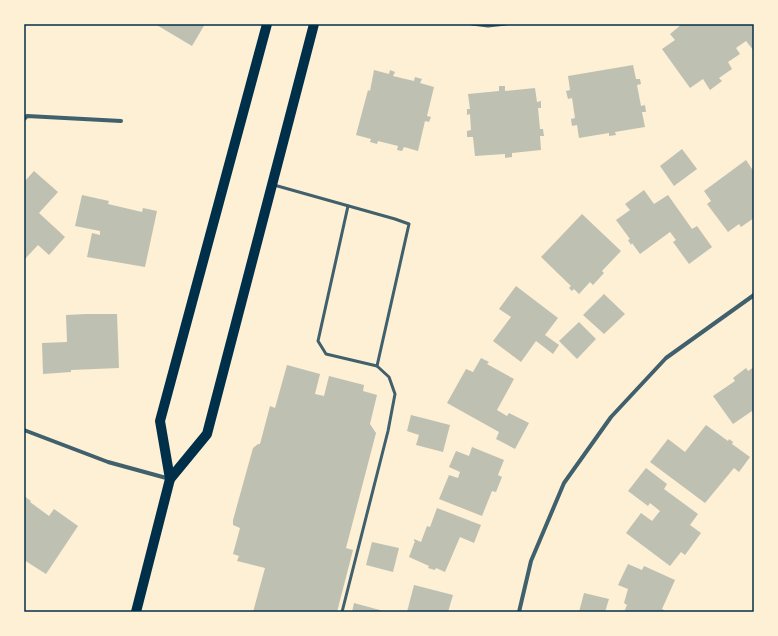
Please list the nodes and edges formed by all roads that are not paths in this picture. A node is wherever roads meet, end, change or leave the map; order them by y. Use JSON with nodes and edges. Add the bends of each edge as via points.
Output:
{"nodes":[{"id":1,"x":267,"y":24,"type":"edge"},
{"id":2,"x":314,"y":24,"type":"edge"},
{"id":3,"x":472,"y":24,"type":"edge"},
{"id":4,"x":506,"y":24,"type":"edge"},
{"id":5,"x":24,"y":119,"type":"edge"},
{"id":6,"x":121,"y":121,"type":"dead end"},
{"id":7,"x":272,"y":184,"type":"junction"},
{"id":8,"x":348,"y":206,"type":"junction"},
{"id":9,"x":754,"y":295,"type":"edge"},
{"id":10,"x":377,"y":366,"type":"junction"},
{"id":11,"x":24,"y":430,"type":"edge"},
{"id":12,"x":170,"y":479,"type":"junction"},
{"id":13,"x":136,"y":612,"type":"edge"},
{"id":14,"x":342,"y":612,"type":"edge"},
{"id":15,"x":519,"y":612,"type":"edge"}],
"edges":[{"from":1,"to":12,"type":"main road","via":[[160,421]]},
{"from":2,"to":7,"type":"main road"},
{"from":3,"to":4,"type":"lane"},
{"from":5,"to":6,"type":"street","via":[[27,116]]},
{"from":7,"to":8,"type":"lane"},
{"from":7,"to":12,"type":"main road","via":[[207,434]]},
{"from":8,"to":10,"type":"lane","via":[[318,341],[326,354]]},
{"from":8,"to":10,"type":"lane","via":[[409,224]]},
{"from":9,"to":15,"type":"street","via":[[666,358],[611,417],[564,483],[531,561]]},
{"from":10,"to":14,"type":"lane","via":[[389,377],[395,394]]},
{"from":11,"to":12,"type":"street","via":[[108,462]]},
{"from":12,"to":13,"type":"main road"}]}
